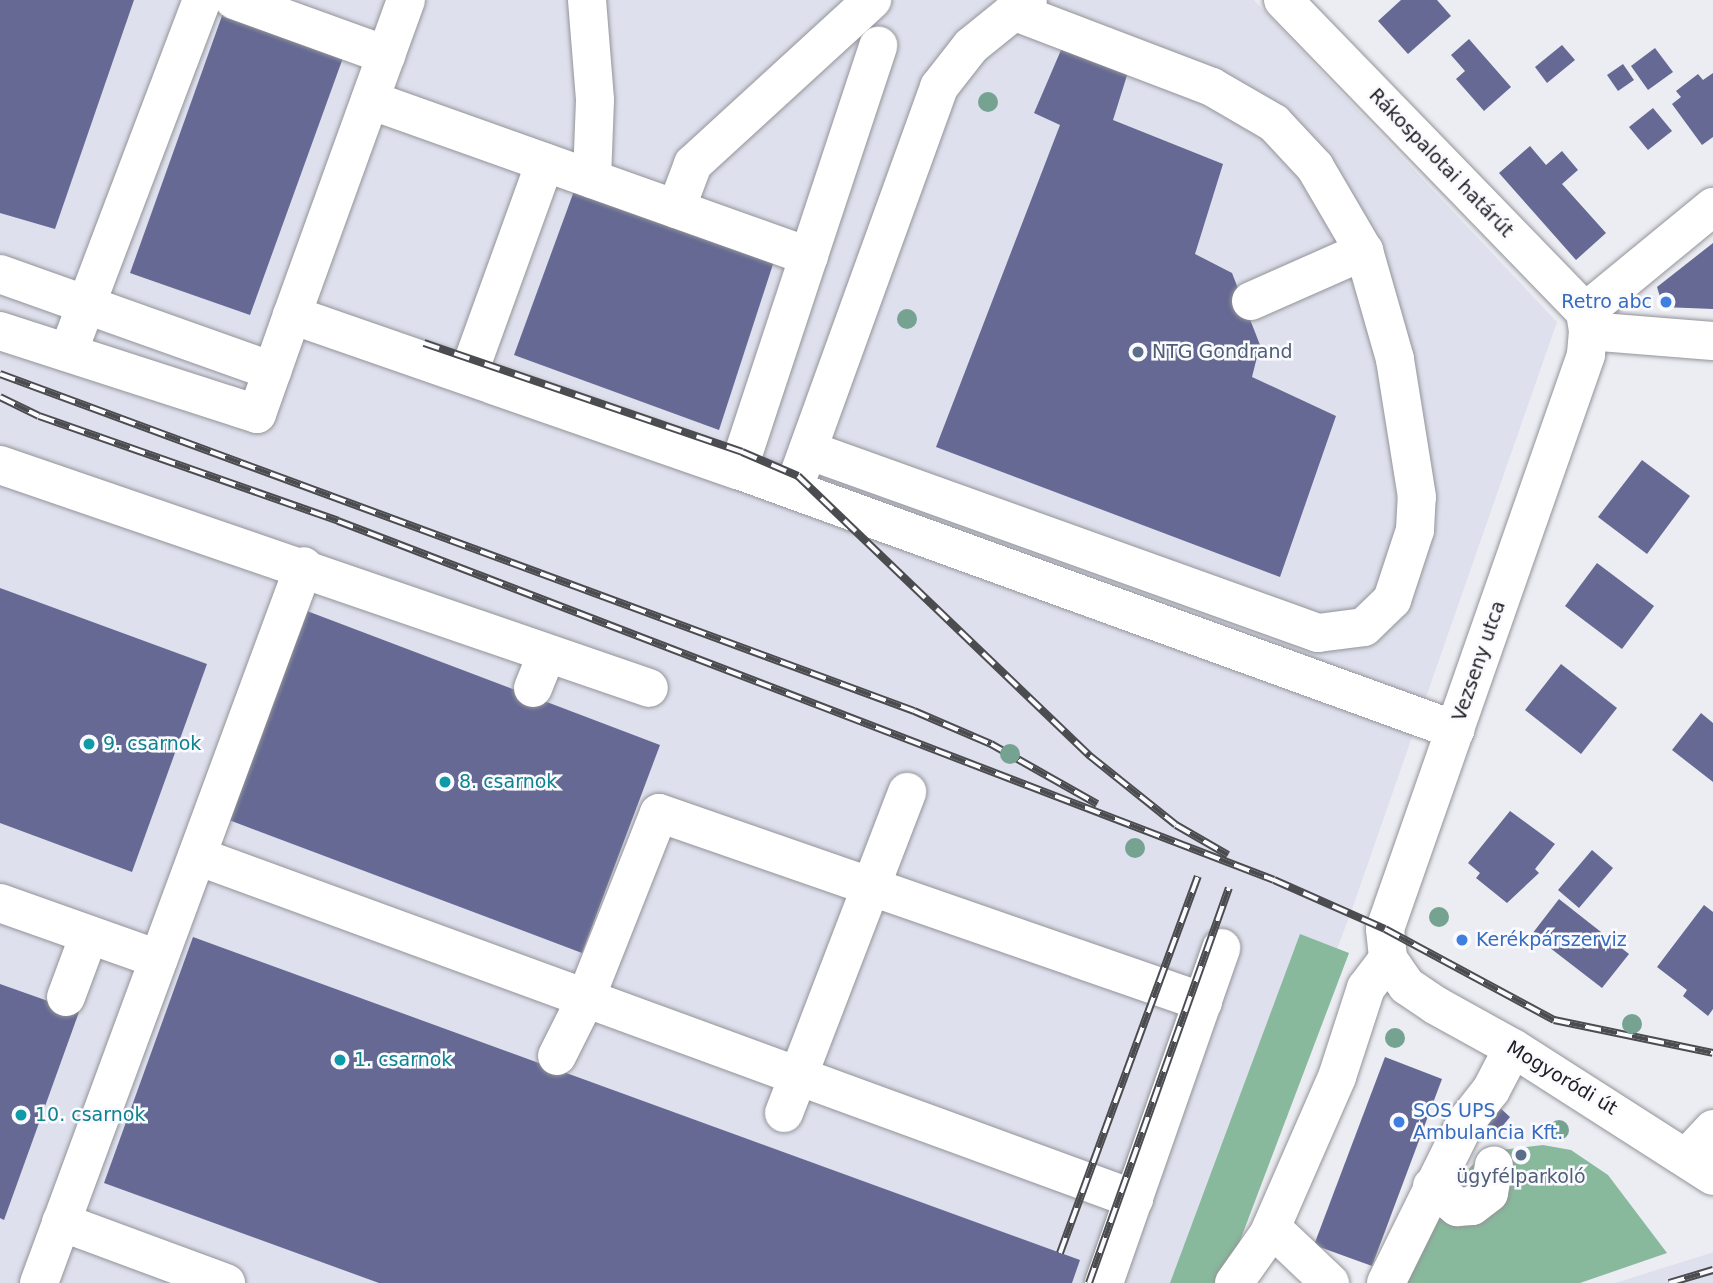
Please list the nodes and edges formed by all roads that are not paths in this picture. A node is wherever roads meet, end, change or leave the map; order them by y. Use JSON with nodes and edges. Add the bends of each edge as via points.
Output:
{"nodes":[{"id":1,"x":202,"y":0,"type":"edge"},
{"id":2,"x":234,"y":0,"type":"edge"},
{"id":3,"x":406,"y":0,"type":"edge"},
{"id":4,"x":587,"y":0,"type":"edge"},
{"id":5,"x":872,"y":0,"type":"edge"},
{"id":6,"x":1298,"y":5,"type":"edge"},
{"id":7,"x":1020,"y":6,"type":"edge"},
{"id":8,"x":878,"y":46,"type":"dead end"},
{"id":9,"x":386,"y":55,"type":"junction"},
{"id":10,"x":370,"y":100,"type":"junction"},
{"id":11,"x":545,"y":162,"type":"junction"},
{"id":12,"x":592,"y":179,"type":"junction"},
{"id":13,"x":1713,"y":207,"type":"edge"},
{"id":14,"x":676,"y":209,"type":"junction"},
{"id":15,"x":1364,"y":251,"type":"junction"},
{"id":16,"x":809,"y":256,"type":"junction"},
{"id":17,"x":0,"y":274,"type":"edge"},
{"id":18,"x":1251,"y":301,"type":"dead end"},
{"id":19,"x":88,"y":305,"type":"junction"},
{"id":20,"x":292,"y":315,"type":"junction"},
{"id":21,"x":1586,"y":322,"type":"junction"},
{"id":22,"x":0,"y":331,"type":"edge"},
{"id":23,"x":1713,"y":341,"type":"edge"},
{"id":24,"x":69,"y":350,"type":"junction"},
{"id":25,"x":272,"y":371,"type":"junction"},
{"id":26,"x":468,"y":375,"type":"junction"},
{"id":27,"x":808,"y":450,"type":"junction"},
{"id":28,"x":0,"y":465,"type":"edge"},
{"id":29,"x":738,"y":470,"type":"junction"},
{"id":30,"x":793,"y":489,"type":"junction"},
{"id":31,"x":303,"y":566,"type":"junction"},
{"id":32,"x":649,"y":688,"type":"dead end"},
{"id":33,"x":1455,"y":730,"type":"junction"},
{"id":34,"x":907,"y":792,"type":"dead end"},
{"id":35,"x":197,"y":856,"type":"junction"},
{"id":36,"x":871,"y":887,"type":"junction"},
{"id":37,"x":0,"y":903,"type":"edge"},
{"id":38,"x":89,"y":934,"type":"junction"},
{"id":39,"x":1222,"y":948,"type":"dead end"},
{"id":40,"x":158,"y":960,"type":"junction"},
{"id":41,"x":1398,"y":972,"type":"junction"},
{"id":42,"x":66,"y":997,"type":"dead end"},
{"id":43,"x":585,"y":1000,"type":"junction"},
{"id":44,"x":1203,"y":1002,"type":"junction"},
{"id":45,"x":1513,"y":1048,"type":"junction"},
{"id":46,"x":557,"y":1056,"type":"dead end"},
{"id":47,"x":790,"y":1096,"type":"junction"},
{"id":48,"x":1465,"y":1123,"type":"junction"},
{"id":49,"x":1705,"y":1154,"type":"edge"},
{"id":50,"x":1433,"y":1186,"type":"junction"},
{"id":51,"x":1133,"y":1199,"type":"junction"},
{"id":52,"x":61,"y":1222,"type":"junction"},
{"id":53,"x":1272,"y":1227,"type":"junction"},
{"id":54,"x":39,"y":1283,"type":"edge"},
{"id":55,"x":226,"y":1283,"type":"edge"},
{"id":56,"x":1104,"y":1283,"type":"edge"},
{"id":57,"x":1234,"y":1283,"type":"edge"},
{"id":58,"x":1330,"y":1283,"type":"edge"},
{"id":59,"x":1386,"y":1283,"type":"edge"}],
"edges":[{"from":1,"to":19,"type":"street"},
{"from":2,"to":9,"type":"street"},
{"from":3,"to":9,"type":"street"},
{"from":4,"to":12,"type":"street","via":[[595,100]]},
{"from":5,"to":14,"type":"street","via":[[693,164]]},
{"from":6,"to":21,"type":"street","name":"Rákospalotai határút"},
{"from":7,"to":15,"type":"street","via":[[1212,87],[1274,123],[1315,167]]},
{"from":7,"to":27,"type":"street","via":[[953,66],[926,116]]},
{"from":8,"to":16,"type":"street"},
{"from":9,"to":10,"type":"street"},
{"from":10,"to":11,"type":"street"},
{"from":10,"to":20,"type":"street"},
{"from":11,"to":12,"type":"street"},
{"from":11,"to":26,"type":"street"},
{"from":12,"to":14,"type":"street"},
{"from":13,"to":21,"type":"street"},
{"from":14,"to":16,"type":"street"},
{"from":15,"to":18,"type":"street"},
{"from":15,"to":27,"type":"street","via":[[1395,359],[1417,498],[1415,530],[1392,600],[1380,616],[1348,632],[1318,633]]},
{"from":16,"to":29,"type":"street"},
{"from":17,"to":19,"type":"street"},
{"from":19,"to":24,"type":"street"},
{"from":19,"to":25,"type":"street"},
{"from":20,"to":25,"type":"street"},
{"from":20,"to":26,"type":"street"},
{"from":21,"to":23,"type":"street"},
{"from":21,"to":33,"type":"street","name":"Vezseny utca","via":[[1586,355]]},
{"from":22,"to":24,"type":"street"},
{"from":24,"to":25,"type":"street","via":[[257,414]]},
{"from":26,"to":29,"type":"street"},
{"from":27,"to":30,"type":"street"},
{"from":28,"to":31,"type":"street"},
{"from":29,"to":30,"type":"street"},
{"from":30,"to":33,"type":"street"},
{"from":31,"to":32,"type":"street","via":[[540,671]]},
{"from":31,"to":35,"type":"street"},
{"from":33,"to":41,"type":"street","name":"Vezseny utca","via":[[1385,929]]},
{"from":34,"to":36,"type":"street"},
{"from":35,"to":40,"type":"street"},
{"from":35,"to":43,"type":"street"},
{"from":36,"to":43,"type":"street","via":[[659,813]]},
{"from":36,"to":44,"type":"street"},
{"from":36,"to":47,"type":"street"},
{"from":37,"to":38,"type":"street"},
{"from":38,"to":40,"type":"street"},
{"from":38,"to":42,"type":"street"},
{"from":39,"to":44,"type":"street"},
{"from":40,"to":52,"type":"street"},
{"from":41,"to":45,"type":"street","name":"Mogyoródi út"},
{"from":41,"to":53,"type":"street","via":[[1366,988],[1337,1077]]},
{"from":43,"to":46,"type":"street"},
{"from":43,"to":47,"type":"street"},
{"from":44,"to":51,"type":"street"},
{"from":45,"to":48,"type":"street","via":[[1491,1090]]},
{"from":45,"to":49,"type":"street","name":"Mogyoródi út"},
{"from":47,"to":51,"type":"street"},
{"from":48,"to":50,"type":"street"},
{"from":48,"to":50,"type":"street","via":[[1507,1160],[1489,1193],[1472,1206],[1457,1207]]},
{"from":50,"to":59,"type":"street"},
{"from":51,"to":56,"type":"street"},
{"from":52,"to":54,"type":"street"},
{"from":52,"to":55,"type":"street"},
{"from":53,"to":57,"type":"street"},
{"from":53,"to":58,"type":"street"}]}
